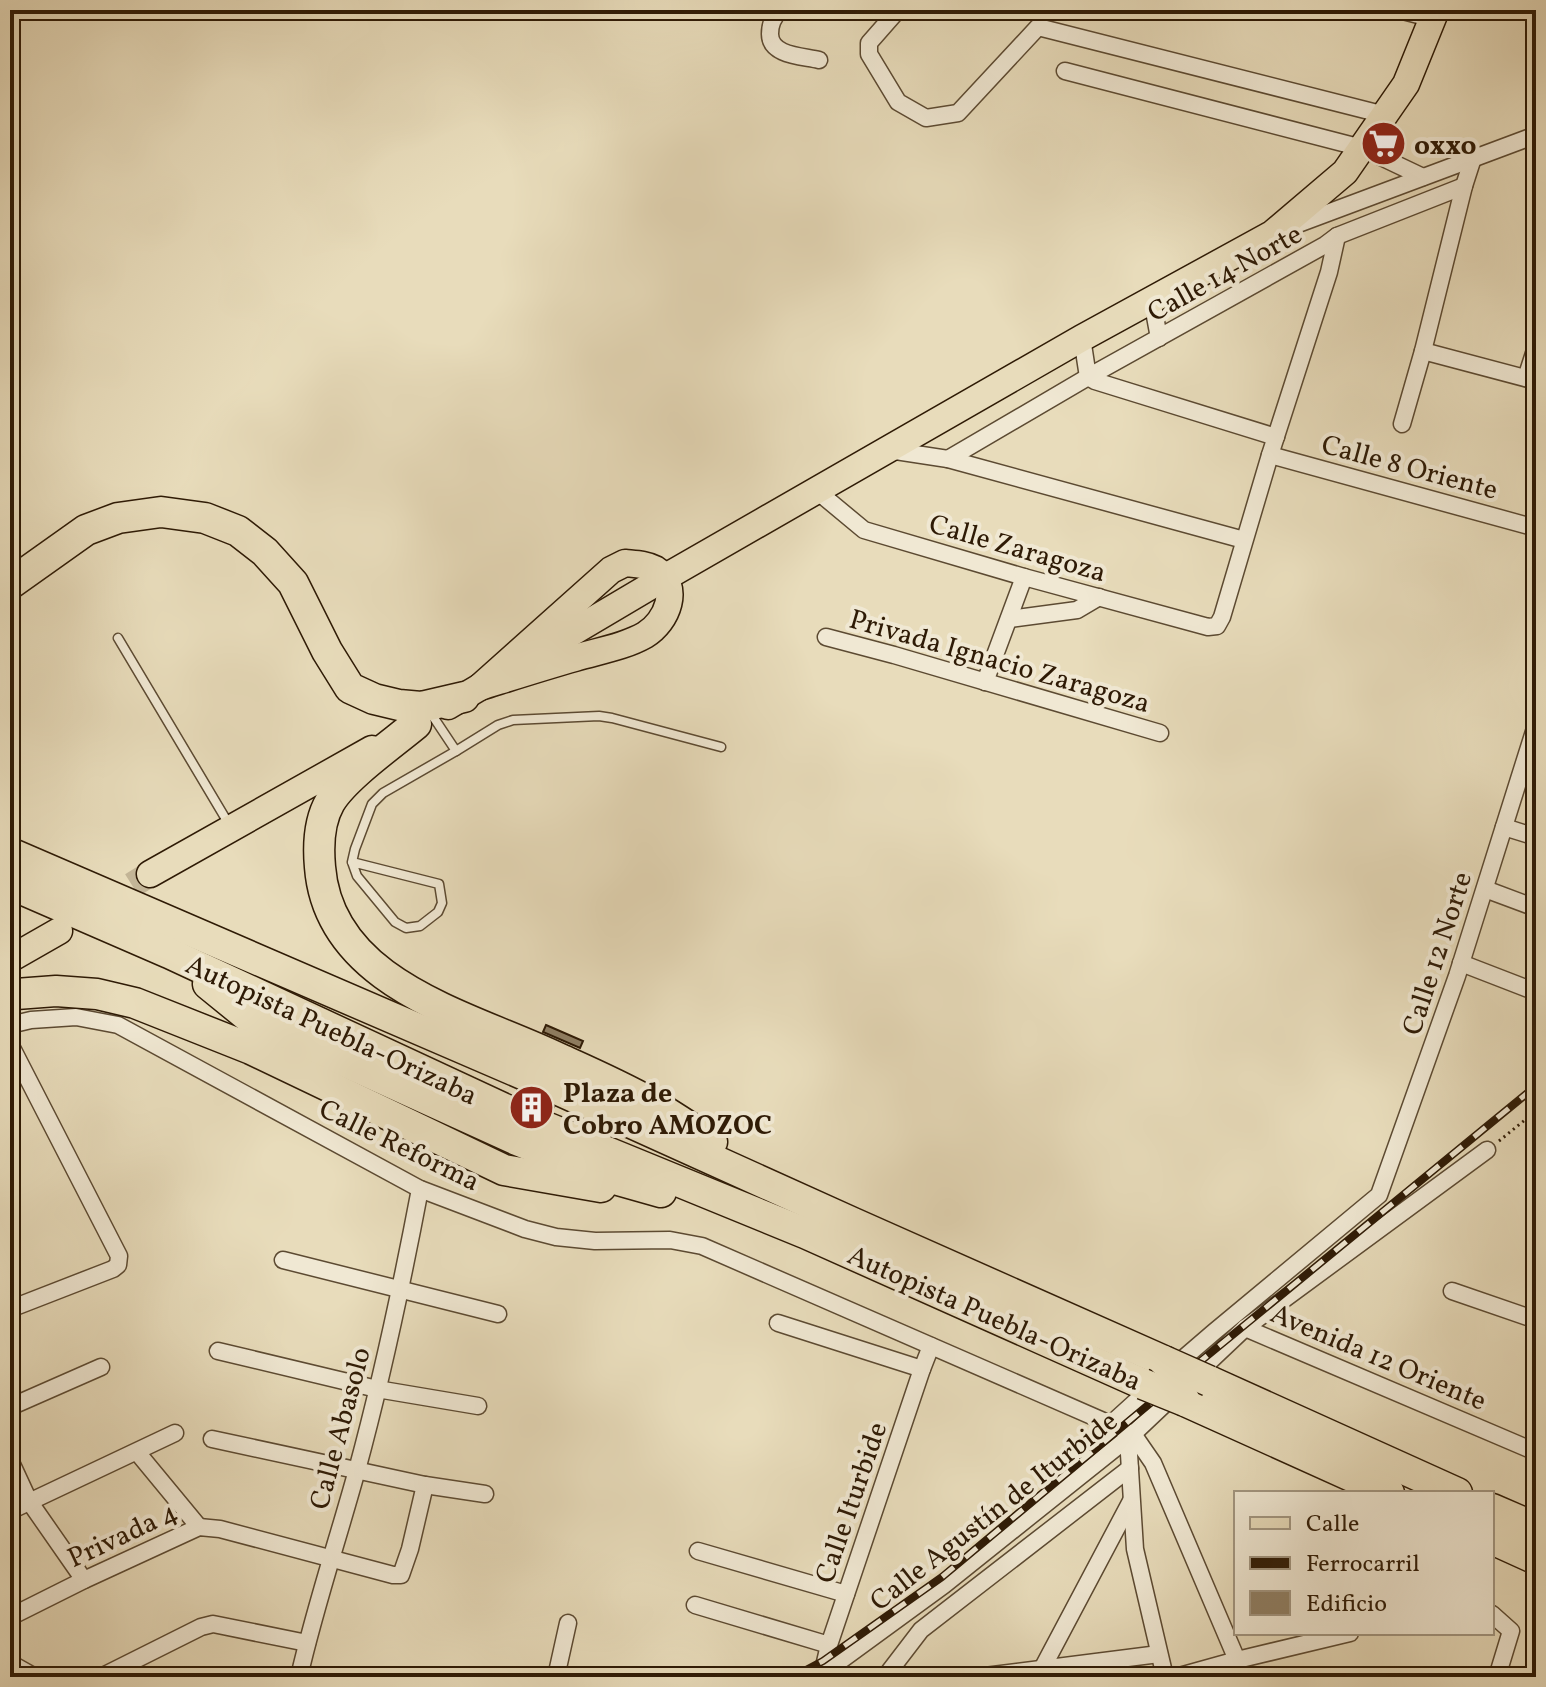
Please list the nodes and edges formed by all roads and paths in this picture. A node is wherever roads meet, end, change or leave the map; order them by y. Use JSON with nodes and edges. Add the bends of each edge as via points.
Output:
{"nodes":[{"id":1,"x":780,"y":10,"type":"edge"},
{"id":2,"x":898,"y":10,"type":"edge"},
{"id":3,"x":1399,"y":10,"type":"edge"},
{"id":4,"x":1435,"y":15,"type":"edge"},
{"id":5,"x":819,"y":60,"type":"dead end"},
{"id":6,"x":1065,"y":71,"type":"dead end"},
{"id":7,"x":1385,"y":115,"type":"junction"},
{"id":8,"x":1536,"y":135,"type":"edge"},
{"id":9,"x":1362,"y":148,"type":"junction"},
{"id":10,"x":1473,"y":158,"type":"junction"},
{"id":11,"x":1423,"y":177,"type":"junction"},
{"id":12,"x":1464,"y":186,"type":"junction"},
{"id":13,"x":1370,"y":197,"type":"junction"},
{"id":14,"x":1362,"y":227,"type":"junction"},
{"id":15,"x":1272,"y":234,"type":"junction"},
{"id":16,"x":1337,"y":236,"type":"junction"},
{"id":17,"x":1152,"y":300,"type":"junction"},
{"id":18,"x":1082,"y":338,"type":"junction"},
{"id":19,"x":1159,"y":338,"type":"junction"},
{"id":20,"x":1536,"y":347,"type":"edge"},
{"id":21,"x":1423,"y":351,"type":"junction"},
{"id":22,"x":1088,"y":377,"type":"junction"},
{"id":23,"x":1531,"y":379,"type":"edge"},
{"id":24,"x":1402,"y":424,"type":"dead end"},
{"id":25,"x":1276,"y":437,"type":"junction"},
{"id":26,"x":887,"y":450,"type":"junction"},
{"id":27,"x":1270,"y":455,"type":"junction"},
{"id":28,"x":948,"y":459,"type":"junction"},
{"id":29,"x":817,"y":491,"type":"junction"},
{"id":30,"x":1536,"y":528,"type":"edge"},
{"id":31,"x":1244,"y":540,"type":"junction"},
{"id":32,"x":1024,"y":577,"type":"junction"},
{"id":33,"x":664,"y":578,"type":"junction"},
{"id":34,"x":10,"y":584,"type":"edge"},
{"id":35,"x":1099,"y":597,"type":"junction"},
{"id":36,"x":1009,"y":619,"type":"junction"},
{"id":37,"x":1217,"y":626,"type":"joint"},
{"id":38,"x":826,"y":637,"type":"dead end"},
{"id":39,"x":118,"y":638,"type":"dead end"},
{"id":40,"x":985,"y":682,"type":"junction"},
{"id":41,"x":472,"y":692,"type":"junction"},
{"id":42,"x":424,"y":720,"type":"junction"},
{"id":43,"x":1160,"y":733,"type":"dead end"},
{"id":44,"x":1535,"y":733,"type":"edge"},
{"id":45,"x":721,"y":747,"type":"dead end"},
{"id":46,"x":456,"y":751,"type":"junction"},
{"id":47,"x":1504,"y":827,"type":"junction"},
{"id":48,"x":232,"y":828,"type":"junction"},
{"id":49,"x":1536,"y":837,"type":"edge"},
{"id":50,"x":10,"y":853,"type":"edge"},
{"id":51,"x":352,"y":862,"type":"junction"},
{"id":52,"x":150,"y":874,"type":"tunnel mouth"},
{"id":53,"x":10,"y":884,"type":"edge"},
{"id":54,"x":1485,"y":889,"type":"junction"},
{"id":55,"x":1536,"y":908,"type":"edge"},
{"id":56,"x":59,"y":931,"type":"dead end"},
{"id":57,"x":169,"y":953,"type":"junction"},
{"id":58,"x":250,"y":956,"type":"junction"},
{"id":59,"x":10,"y":959,"type":"edge"},
{"id":60,"x":1461,"y":963,"type":"junction"},
{"id":61,"x":1536,"y":992,"type":"edge"},
{"id":62,"x":10,"y":996,"type":"edge"},
{"id":63,"x":251,"y":1019,"type":"junction"},
{"id":64,"x":10,"y":1025,"type":"edge"},
{"id":65,"x":10,"y":1044,"type":"edge"},
{"id":66,"x":1536,"y":1111,"type":"edge"},
{"id":67,"x":1487,"y":1150,"type":"joint"},
{"id":68,"x":420,"y":1189,"type":"junction"},
{"id":69,"x":613,"y":1190,"type":"junction"},
{"id":70,"x":853,"y":1223,"type":"junction"},
{"id":71,"x":805,"y":1233,"type":"junction"},
{"id":72,"x":283,"y":1260,"type":"dead end"},
{"id":73,"x":401,"y":1289,"type":"junction"},
{"id":74,"x":1452,"y":1291,"type":"dead end"},
{"id":75,"x":10,"y":1309,"type":"edge"},
{"id":76,"x":498,"y":1314,"type":"dead end"},
{"id":77,"x":1536,"y":1320,"type":"edge"},
{"id":78,"x":778,"y":1323,"type":"dead end"},
{"id":79,"x":1245,"y":1328,"type":"junction"},
{"id":80,"x":931,"y":1346,"type":"junction"},
{"id":81,"x":218,"y":1351,"type":"dead end"},
{"id":82,"x":101,"y":1367,"type":"dead end"},
{"id":83,"x":922,"y":1369,"type":"junction"},
{"id":84,"x":377,"y":1389,"type":"junction"},
{"id":85,"x":478,"y":1406,"type":"dead end"},
{"id":86,"x":10,"y":1407,"type":"edge"},
{"id":87,"x":1111,"y":1424,"type":"junction"},
{"id":88,"x":175,"y":1433,"type":"dead end"},
{"id":89,"x":1130,"y":1436,"type":"junction"},
{"id":90,"x":212,"y":1439,"type":"dead end"},
{"id":91,"x":137,"y":1452,"type":"junction"},
{"id":92,"x":1536,"y":1452,"type":"edge"},
{"id":93,"x":10,"y":1460,"type":"edge"},
{"id":94,"x":1130,"y":1468,"type":"junction"},
{"id":95,"x":357,"y":1470,"type":"junction"},
{"id":96,"x":425,"y":1485,"type":"junction"},
{"id":97,"x":1385,"y":1491,"type":"edge"},
{"id":98,"x":1453,"y":1491,"type":"edge"},
{"id":99,"x":485,"y":1494,"type":"dead end"},
{"id":100,"x":1132,"y":1499,"type":"junction"},
{"id":101,"x":29,"y":1501,"type":"junction"},
{"id":102,"x":1494,"y":1510,"type":"edge"},
{"id":103,"x":10,"y":1511,"type":"edge"},
{"id":104,"x":199,"y":1527,"type":"junction"},
{"id":105,"x":1536,"y":1528,"type":"edge"},
{"id":106,"x":1494,"y":1540,"type":"edge"},
{"id":107,"x":698,"y":1551,"type":"dead end"},
{"id":108,"x":330,"y":1559,"type":"junction"},
{"id":109,"x":1536,"y":1559,"type":"edge"},
{"id":110,"x":84,"y":1580,"type":"junction"},
{"id":111,"x":846,"y":1594,"type":"junction"},
{"id":112,"x":695,"y":1605,"type":"dead end"},
{"id":113,"x":1494,"y":1616,"type":"edge"},
{"id":114,"x":10,"y":1617,"type":"edge"},
{"id":115,"x":568,"y":1623,"type":"dead end"},
{"id":116,"x":1342,"y":1635,"type":"edge"},
{"id":117,"x":307,"y":1643,"type":"junction"},
{"id":118,"x":829,"y":1645,"type":"junction"},
{"id":119,"x":1159,"y":1654,"type":"junction"},
{"id":120,"x":1237,"y":1660,"type":"junction"},
{"id":121,"x":10,"y":1663,"type":"edge"},
{"id":122,"x":1042,"y":1669,"type":"junction"},
{"id":123,"x":820,"y":1676,"type":"edge"},
{"id":124,"x":35,"y":1677,"type":"edge"},
{"id":125,"x":101,"y":1677,"type":"edge"},
{"id":126,"x":299,"y":1677,"type":"edge"},
{"id":127,"x":556,"y":1677,"type":"edge"},
{"id":128,"x":885,"y":1677,"type":"edge"},
{"id":129,"x":977,"y":1677,"type":"edge"},
{"id":130,"x":1165,"y":1677,"type":"edge"},
{"id":131,"x":1176,"y":1677,"type":"edge"},
{"id":132,"x":1497,"y":1677,"type":"edge"}],
"edges":[{"from":1,"to":5,"type":"street","via":[[769,39],[775,48]]},
{"from":2,"to":7,"type":"street","via":[[869,43],[869,54],[898,102],[926,118],[958,113],[1038,27]]},
{"from":3,"to":4,"type":"street"},
{"from":4,"to":7,"type":"main road","via":[[1406,84]]},
{"from":6,"to":9,"type":"street"},
{"from":7,"to":9,"type":"main road"},
{"from":8,"to":10,"type":"street"},
{"from":9,"to":11,"type":"street"},
{"from":9,"to":15,"type":"main road","via":[[1345,172]]},
{"from":10,"to":11,"type":"street"},
{"from":10,"to":12,"type":"street"},
{"from":11,"to":13,"type":"street"},
{"from":12,"to":14,"type":"street"},
{"from":12,"to":21,"type":"street"},
{"from":13,"to":14,"type":"street"},
{"from":13,"to":15,"type":"street"},
{"from":14,"to":16,"type":"street"},
{"from":15,"to":17,"type":"main road"},
{"from":16,"to":19,"type":"street","name":"Calle 14 Norte"},
{"from":16,"to":25,"type":"street","name":"Calle 14 Norte"},
{"from":17,"to":18,"type":"main road"},
{"from":17,"to":19,"type":"street"},
{"from":18,"to":22,"type":"street"},
{"from":18,"to":26,"type":"main road"},
{"from":19,"to":22,"type":"street","name":"Calle 14 Norte"},
{"from":20,"to":23,"type":"street"},
{"from":21,"to":23,"type":"street"},
{"from":21,"to":24,"type":"street"},
{"from":22,"to":25,"type":"street"},
{"from":22,"to":28,"type":"street","name":"Calle 14 Norte"},
{"from":25,"to":27,"type":"street","name":"Calle 14 Norte"},
{"from":26,"to":28,"type":"street"},
{"from":26,"to":29,"type":"main road"},
{"from":27,"to":30,"type":"street","name":"Calle 8 Oriente"},
{"from":27,"to":31,"type":"street","name":"Calle 14 Norte"},
{"from":28,"to":31,"type":"street"},
{"from":29,"to":32,"type":"street","name":"Calle Zaragoza","via":[[864,530]]},
{"from":29,"to":33,"type":"main road"},
{"from":31,"to":37,"type":"street","name":"Calle 14 Norte"},
{"from":32,"to":35,"type":"street","name":"Calle Zaragoza"},
{"from":32,"to":36,"type":"street"},
{"from":33,"to":41,"type":"main road"},
{"from":33,"to":41,"type":"main road","via":[[670,595],[666,613],[645,634]]},
{"from":34,"to":41,"type":"highway","via":[[86,530],[118,518],[161,512],[205,518],[238,531],[293,583],[350,688],[374,699],[421,707]]},
{"from":35,"to":36,"type":"street","via":[[1077,610]]},
{"from":35,"to":37,"type":"street","name":"Calle Zaragoza"},
{"from":36,"to":40,"type":"street"},
{"from":38,"to":40,"type":"street","name":"Privada Ignacio Zaragoza"},
{"from":39,"to":48,"type":"lane"},
{"from":40,"to":43,"type":"street","name":"Privada Ignacio Zaragoza"},
{"from":41,"to":42,"type":"main road"},
{"from":42,"to":46,"type":"lane"},
{"from":42,"to":48,"type":"main road"},
{"from":42,"to":70,"type":"highway","via":[[348,781],[325,813],[320,873],[331,909],[351,944],[384,975],[429,1001],[648,1102]]},
{"from":44,"to":47,"type":"street","name":"Calle 12 Norte"},
{"from":45,"to":46,"type":"lane","via":[[599,716],[513,720]]},
{"from":46,"to":51,"type":"lane","via":[[372,804]]},
{"from":47,"to":49,"type":"street"},
{"from":47,"to":54,"type":"street","name":"Calle 12 Norte"},
{"from":48,"to":52,"type":"main road"},
{"from":50,"to":58,"type":"highway","name":"Autopista Puebla-Orizaba"},
{"from":51,"to":51,"type":"lane","via":[[439,884],[438,912],[420,926],[406,928],[395,922],[357,876]]},
{"from":53,"to":57,"type":"highway","name":"Autopista Puebla-Orizaba"},
{"from":54,"to":55,"type":"street"},
{"from":54,"to":60,"type":"street","name":"Calle 12 Norte"},
{"from":56,"to":59,"type":"main road"},
{"from":57,"to":63,"type":"highway","name":"Autopista Puebla-Orizaba"},
{"from":57,"to":71,"type":"highway","name":"Autopista Puebla-Orizaba","via":[[526,1119]]},
{"from":58,"to":70,"type":"highway","name":"Autopista Puebla-Orizaba"},
{"from":58,"to":70,"type":"highway","name":"Autopista Puebla-Orizaba","via":[[275,977],[403,1050],[743,1191]]},
{"from":60,"to":61,"type":"street"},
{"from":60,"to":87,"type":"street","name":"Calle 12 Norte","via":[[1379,1195]]},
{"from":62,"to":69,"type":"highway","via":[[56,991],[135,1003],[251,1049],[504,1170]]},
{"from":63,"to":69,"type":"highway","name":"Autopista Puebla-Orizaba","via":[[352,1081],[510,1154]]},
{"from":63,"to":71,"type":"highway","name":"Autopista Puebla-Orizaba","via":[[615,1179]]},
{"from":64,"to":68,"type":"street","name":"Calle Reforma","via":[[76,1017],[118,1025]]},
{"from":65,"to":75,"type":"street","via":[[119,1256],[113,1269]]},
{"from":66,"to":67,"type":"path"},
{"from":67,"to":79,"type":"street","name":"Calle Agustín de Iturbide"},
{"from":68,"to":73,"type":"street","name":"Calle Abasolo"},
{"from":68,"to":80,"type":"street","name":"Calle Reforma","via":[[556,1237],[670,1240],[702,1246]]},
{"from":69,"to":71,"type":"highway","name":"Autopista Puebla-Orizaba"},
{"from":70,"to":98,"type":"highway","name":"Autopista Puebla-Orizaba","bridge":true},
{"from":71,"to":97,"type":"highway","name":"Autopista Puebla-Orizaba","bridge":true},
{"from":72,"to":73,"type":"street"},
{"from":73,"to":76,"type":"street"},
{"from":73,"to":84,"type":"street","name":"Calle Abasolo"},
{"from":74,"to":77,"type":"street"},
{"from":78,"to":83,"type":"street"},
{"from":79,"to":89,"type":"street","name":"Calle Agustín de Iturbide"},
{"from":79,"to":92,"type":"street","name":"Avenida 12 Oriente"},
{"from":80,"to":83,"type":"street","name":"Calle Iturbide"},
{"from":80,"to":87,"type":"street","name":"Calle Reforma"},
{"from":81,"to":84,"type":"street"},
{"from":82,"to":86,"type":"street"},
{"from":83,"to":111,"type":"street","name":"Calle Iturbide"},
{"from":84,"to":85,"type":"street"},
{"from":84,"to":95,"type":"street","name":"Calle Abasolo"},
{"from":87,"to":89,"type":"street","name":"Calle Reforma"},
{"from":88,"to":91,"type":"street"},
{"from":89,"to":94,"type":"street"},
{"from":89,"to":120,"type":"street","via":[[1153,1463]]},
{"from":89,"to":123,"type":"street","name":"Calle Agustín de Iturbide"},
{"from":90,"to":95,"type":"street"},
{"from":91,"to":101,"type":"street"},
{"from":91,"to":104,"type":"street"},
{"from":93,"to":101,"type":"street"},
{"from":94,"to":100,"type":"street"},
{"from":94,"to":128,"type":"street","via":[[921,1630]]},
{"from":95,"to":96,"type":"street"},
{"from":95,"to":108,"type":"street","name":"Calle Abasolo"},
{"from":96,"to":99,"type":"street"},
{"from":96,"to":108,"type":"street","name":"Privada 4","via":[[401,1575]]},
{"from":100,"to":119,"type":"street","via":[[1135,1549]]},
{"from":100,"to":122,"type":"street"},
{"from":101,"to":103,"type":"street"},
{"from":101,"to":110,"type":"street"},
{"from":102,"to":105,"type":"highway"},
{"from":104,"to":108,"type":"street","name":"Privada 4"},
{"from":104,"to":110,"type":"street","name":"Privada 4"},
{"from":106,"to":109,"type":"highway"},
{"from":107,"to":111,"type":"street"},
{"from":108,"to":117,"type":"street","name":"Calle Abasolo"},
{"from":110,"to":114,"type":"street","name":"Privada 4"},
{"from":111,"to":118,"type":"street","name":"Calle Iturbide"},
{"from":112,"to":118,"type":"street"},
{"from":113,"to":132,"type":"street","via":[[1511,1631]]},
{"from":115,"to":127,"type":"street"},
{"from":116,"to":120,"type":"street"},
{"from":117,"to":125,"type":"street","via":[[213,1624]]},
{"from":117,"to":126,"type":"street","name":"Calle Abasolo"},
{"from":118,"to":123,"type":"street","name":"Calle Iturbide"},
{"from":119,"to":122,"type":"street"},
{"from":119,"to":130,"type":"street"},
{"from":120,"to":131,"type":"street"},
{"from":121,"to":124,"type":"street"},
{"from":122,"to":129,"type":"street"}]}
